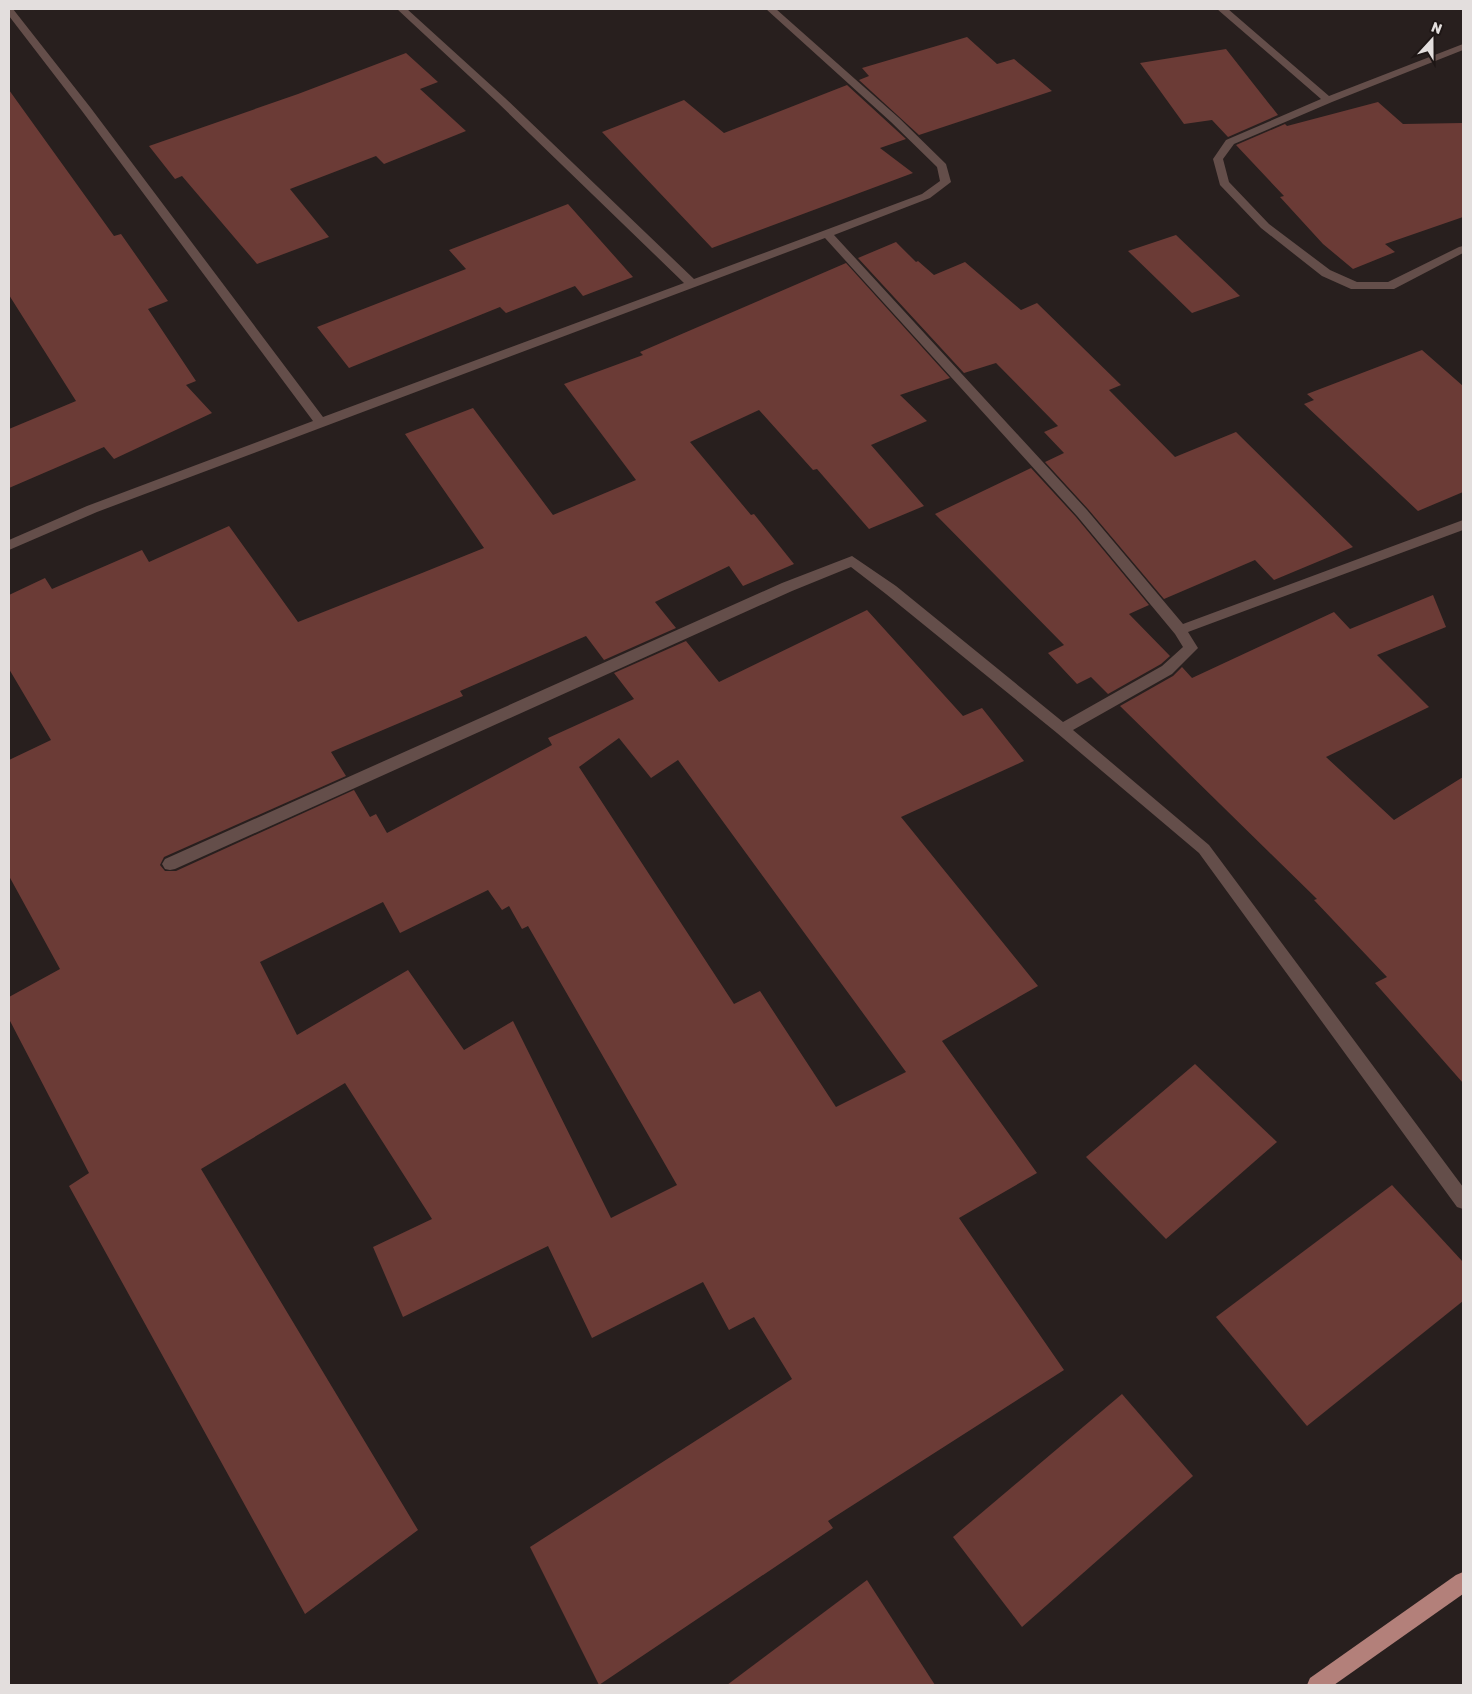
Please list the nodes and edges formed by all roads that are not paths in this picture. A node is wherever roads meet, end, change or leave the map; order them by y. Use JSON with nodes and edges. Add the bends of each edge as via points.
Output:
{"nodes":[{"id":1,"x":402,"y":9,"type":"edge"},
{"id":2,"x":771,"y":9,"type":"edge"},
{"id":3,"x":1222,"y":9,"type":"edge"},
{"id":4,"x":9,"y":10,"type":"edge"},
{"id":5,"x":1463,"y":47,"type":"edge"},
{"id":6,"x":1328,"y":100,"type":"junction"},
{"id":7,"x":827,"y":234,"type":"junction"},
{"id":8,"x":1463,"y":249,"type":"edge"},
{"id":9,"x":692,"y":284,"type":"junction"},
{"id":10,"x":321,"y":423,"type":"junction"},
{"id":11,"x":1463,"y":525,"type":"edge"},
{"id":12,"x":9,"y":545,"type":"edge"},
{"id":13,"x":1180,"y":630,"type":"junction"},
{"id":14,"x":1062,"y":729,"type":"junction"},
{"id":15,"x":170,"y":864,"type":"dead end"},
{"id":16,"x":1463,"y":1201,"type":"edge"},
{"id":17,"x":1463,"y":1582,"type":"edge"},
{"id":18,"x":1317,"y":1685,"type":"edge"}],
"edges":[{"from":1,"to":9,"type":"street"},
{"from":2,"to":7,"type":"street","via":[[942,166],[946,182],[926,196]]},
{"from":3,"to":6,"type":"street"},
{"from":4,"to":10,"type":"street"},
{"from":5,"to":6,"type":"street"},
{"from":6,"to":8,"type":"street","via":[[1230,142],[1218,160],[1224,183],[1272,232],[1326,273],[1355,286],[1390,286]]},
{"from":7,"to":9,"type":"street"},
{"from":7,"to":13,"type":"street","via":[[1082,513]]},
{"from":9,"to":10,"type":"street"},
{"from":10,"to":12,"type":"street","via":[[92,509]]},
{"from":11,"to":13,"type":"street"},
{"from":13,"to":14,"type":"street","via":[[1191,648],[1167,670]]},
{"from":14,"to":15,"type":"street","via":[[852,561],[786,587]]},
{"from":14,"to":16,"type":"street","via":[[1204,849]]},
{"from":17,"to":18,"type":"highway"}]}
